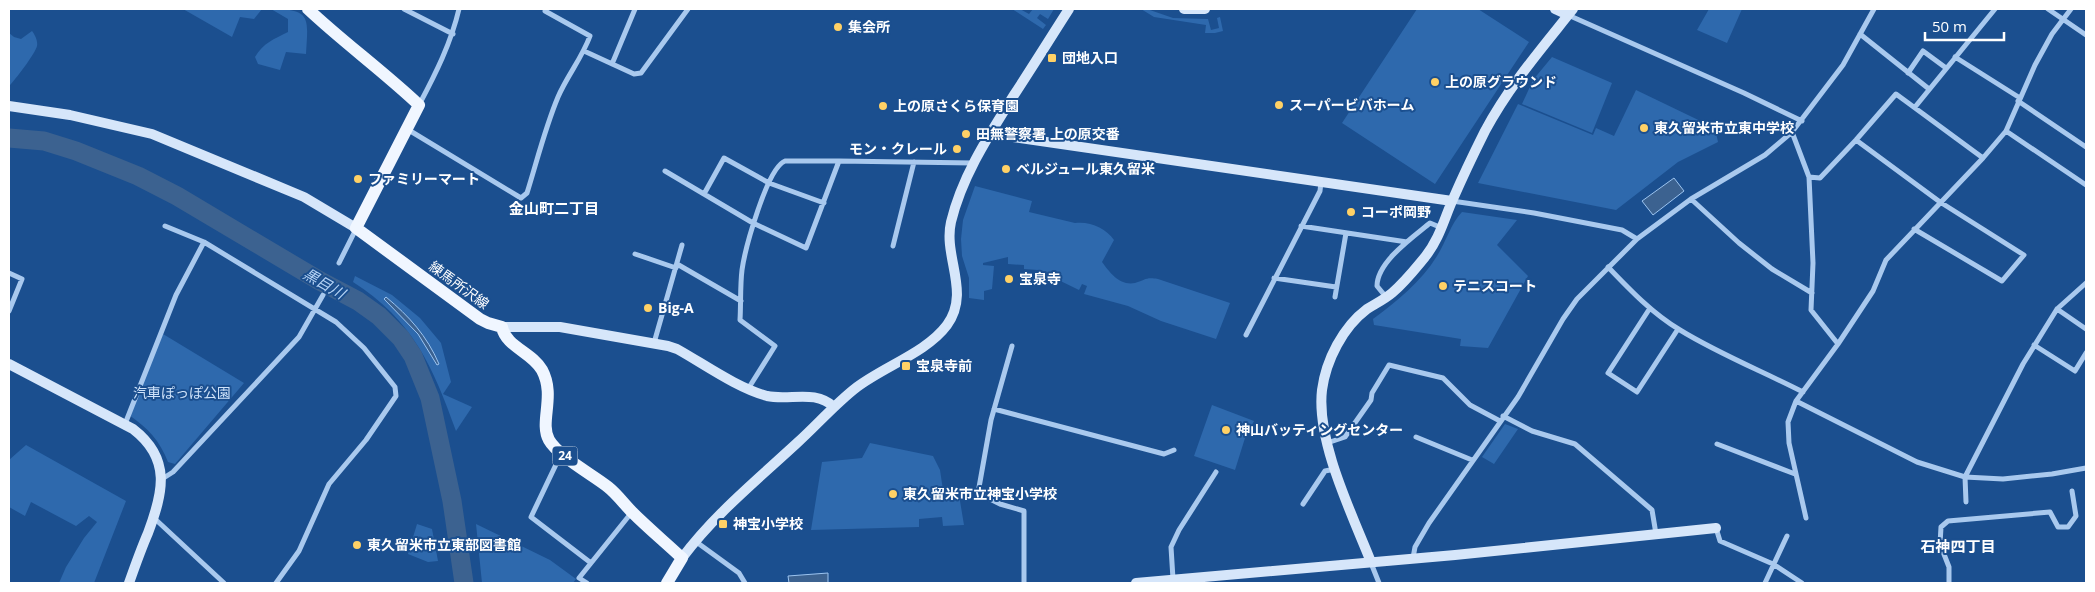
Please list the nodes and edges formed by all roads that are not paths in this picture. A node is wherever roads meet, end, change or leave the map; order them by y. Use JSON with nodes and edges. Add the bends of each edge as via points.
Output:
{"nodes":[{"id":1,"x":308,"y":9,"type":"edge"},
{"id":2,"x":404,"y":9,"type":"edge"},
{"id":3,"x":460,"y":9,"type":"edge"},
{"id":4,"x":546,"y":9,"type":"edge"},
{"id":5,"x":635,"y":9,"type":"edge"},
{"id":6,"x":688,"y":9,"type":"edge"},
{"id":7,"x":1069,"y":9,"type":"edge"},
{"id":8,"x":1184,"y":9,"type":"edge"},
{"id":9,"x":1205,"y":9,"type":"edge"},
{"id":10,"x":1555,"y":9,"type":"edge"},
{"id":11,"x":1874,"y":9,"type":"edge"},
{"id":12,"x":1995,"y":9,"type":"edge"},
{"id":13,"x":2048,"y":9,"type":"edge"},
{"id":14,"x":2071,"y":9,"type":"edge"},
{"id":15,"x":1571,"y":12,"type":"edge"},
{"id":16,"x":2064,"y":18,"type":"junction"},
{"id":17,"x":453,"y":34,"type":"junction"},
{"id":18,"x":1860,"y":34,"type":"junction"},
{"id":19,"x":2086,"y":34,"type":"edge"},
{"id":20,"x":584,"y":51,"type":"junction"},
{"id":21,"x":1956,"y":57,"type":"junction"},
{"id":22,"x":612,"y":64,"type":"junction"},
{"id":23,"x":1946,"y":68,"type":"junction"},
{"id":24,"x":1908,"y":74,"type":"junction"},
{"id":25,"x":1929,"y":89,"type":"junction"},
{"id":26,"x":2019,"y":99,"type":"junction"},
{"id":27,"x":419,"y":105,"type":"junction"},
{"id":28,"x":9,"y":106,"type":"edge"},
{"id":29,"x":1915,"y":107,"type":"junction"},
{"id":30,"x":1802,"y":121,"type":"junction"},
{"id":31,"x":406,"y":129,"type":"junction"},
{"id":32,"x":993,"y":130,"type":"junction"},
{"id":33,"x":2006,"y":131,"type":"junction"},
{"id":34,"x":1792,"y":132,"type":"junction"},
{"id":35,"x":1856,"y":140,"type":"junction"},
{"id":36,"x":2086,"y":147,"type":"edge"},
{"id":37,"x":1983,"y":158,"type":"junction"},
{"id":38,"x":839,"y":161,"type":"junction"},
{"id":39,"x":914,"y":162,"type":"junction"},
{"id":40,"x":973,"y":163,"type":"junction"},
{"id":41,"x":665,"y":171,"type":"dead end"},
{"id":42,"x":1809,"y":177,"type":"junction"},
{"id":43,"x":1321,"y":182,"type":"junction"},
{"id":44,"x":769,"y":183,"type":"junction"},
{"id":45,"x":2086,"y":185,"type":"edge"},
{"id":46,"x":704,"y":194,"type":"junction"},
{"id":47,"x":1691,"y":199,"type":"junction"},
{"id":48,"x":1452,"y":201,"type":"junction"},
{"id":49,"x":1940,"y":202,"type":"junction"},
{"id":50,"x":824,"y":203,"type":"junction"},
{"id":51,"x":753,"y":223,"type":"junction"},
{"id":52,"x":165,"y":226,"type":"dead end"},
{"id":53,"x":1301,"y":226,"type":"junction"},
{"id":54,"x":356,"y":228,"type":"junction"},
{"id":55,"x":1442,"y":228,"type":"junction"},
{"id":56,"x":1914,"y":229,"type":"junction"},
{"id":57,"x":1346,"y":233,"type":"junction"},
{"id":58,"x":1637,"y":239,"type":"junction"},
{"id":59,"x":204,"y":242,"type":"junction"},
{"id":60,"x":1407,"y":242,"type":"junction"},
{"id":61,"x":682,"y":245,"type":"dead end"},
{"id":62,"x":893,"y":246,"type":"dead end"},
{"id":63,"x":635,"y":254,"type":"dead end"},
{"id":64,"x":340,"y":263,"type":"dead end"},
{"id":65,"x":677,"y":266,"type":"junction"},
{"id":66,"x":1608,"y":267,"type":"junction"},
{"id":67,"x":9,"y":273,"type":"edge"},
{"id":68,"x":1274,"y":278,"type":"junction"},
{"id":69,"x":2086,"y":283,"type":"edge"},
{"id":70,"x":1336,"y":287,"type":"junction"},
{"id":71,"x":1812,"y":293,"type":"junction"},
{"id":72,"x":323,"y":295,"type":"dead end"},
{"id":73,"x":1334,"y":297,"type":"dead end"},
{"id":74,"x":1387,"y":297,"type":"junction"},
{"id":75,"x":741,"y":302,"type":"junction"},
{"id":76,"x":314,"y":308,"type":"junction"},
{"id":77,"x":1650,"y":308,"type":"junction"},
{"id":78,"x":2057,"y":309,"type":"junction"},
{"id":79,"x":9,"y":311,"type":"edge"},
{"id":80,"x":502,"y":327,"type":"junction"},
{"id":81,"x":1678,"y":329,"type":"junction"},
{"id":82,"x":2086,"y":329,"type":"edge"},
{"id":83,"x":1246,"y":335,"type":"dead end"},
{"id":84,"x":654,"y":344,"type":"junction"},
{"id":85,"x":1838,"y":344,"type":"junction"},
{"id":86,"x":2034,"y":345,"type":"junction"},
{"id":87,"x":1012,"y":346,"type":"dead end"},
{"id":88,"x":2086,"y":353,"type":"edge"},
{"id":89,"x":9,"y":364,"type":"edge"},
{"id":90,"x":748,"y":389,"type":"junction"},
{"id":91,"x":1803,"y":392,"type":"junction"},
{"id":92,"x":1796,"y":402,"type":"junction"},
{"id":93,"x":834,"y":407,"type":"junction"},
{"id":94,"x":994,"y":409,"type":"junction"},
{"id":95,"x":1501,"y":418,"type":"junction"},
{"id":96,"x":125,"y":424,"type":"junction"},
{"id":97,"x":1416,"y":437,"type":"dead end"},
{"id":98,"x":1326,"y":443,"type":"junction"},
{"id":99,"x":1717,"y":444,"type":"dead end"},
{"id":100,"x":1174,"y":450,"type":"dead end"},
{"id":101,"x":561,"y":453,"type":"junction"},
{"id":102,"x":1472,"y":460,"type":"junction"},
{"id":103,"x":1335,"y":468,"type":"junction"},
{"id":104,"x":2086,"y":468,"type":"edge"},
{"id":105,"x":1216,"y":472,"type":"dead end"},
{"id":106,"x":1795,"y":474,"type":"junction"},
{"id":107,"x":1965,"y":477,"type":"junction"},
{"id":108,"x":162,"y":479,"type":"junction"},
{"id":109,"x":2072,"y":491,"type":"dead end"},
{"id":110,"x":1966,"y":502,"type":"dead end"},
{"id":111,"x":1303,"y":504,"type":"dead end"},
{"id":112,"x":632,"y":512,"type":"junction"},
{"id":113,"x":154,"y":517,"type":"junction"},
{"id":114,"x":1806,"y":518,"type":"dead end"},
{"id":115,"x":1716,"y":528,"type":"joint"},
{"id":116,"x":1656,"y":534,"type":"junction"},
{"id":117,"x":1787,"y":536,"type":"dead end"},
{"id":118,"x":695,"y":541,"type":"junction"},
{"id":119,"x":682,"y":558,"type":"junction"},
{"id":120,"x":1413,"y":558,"type":"junction"},
{"id":121,"x":1371,"y":562,"type":"junction"},
{"id":122,"x":591,"y":563,"type":"junction"},
{"id":123,"x":1773,"y":564,"type":"junction"},
{"id":124,"x":1173,"y":579,"type":"junction"},
{"id":125,"x":1230,"y":579,"type":"edge"},
{"id":126,"x":129,"y":583,"type":"edge"},
{"id":127,"x":224,"y":583,"type":"edge"},
{"id":128,"x":276,"y":583,"type":"edge"},
{"id":129,"x":587,"y":583,"type":"edge"},
{"id":130,"x":667,"y":583,"type":"edge"},
{"id":131,"x":745,"y":583,"type":"edge"},
{"id":132,"x":1024,"y":583,"type":"edge"},
{"id":133,"x":1136,"y":583,"type":"edge"},
{"id":134,"x":1379,"y":583,"type":"edge"},
{"id":135,"x":1765,"y":583,"type":"edge"},
{"id":136,"x":1802,"y":583,"type":"edge"},
{"id":137,"x":1949,"y":583,"type":"edge"}],
"edges":[{"from":1,"to":27,"type":"main road"},
{"from":2,"to":17,"type":"street"},
{"from":3,"to":17,"type":"street"},
{"from":4,"to":20,"type":"street","via":[[590,36]]},
{"from":5,"to":22,"type":"street"},
{"from":6,"to":22,"type":"street","via":[[641,73],[634,74]]},
{"from":7,"to":32,"type":"street"},
{"from":8,"to":9,"type":"street"},
{"from":10,"to":15,"type":"street"},
{"from":11,"to":18,"type":"street"},
{"from":12,"to":21,"type":"street"},
{"from":13,"to":16,"type":"street"},
{"from":14,"to":16,"type":"street"},
{"from":15,"to":30,"type":"street"},
{"from":15,"to":48,"type":"street","via":[[1505,98]]},
{"from":16,"to":19,"type":"street"},
{"from":16,"to":26,"type":"street","via":[[2035,65]]},
{"from":17,"to":27,"type":"street"},
{"from":18,"to":24,"type":"street"},
{"from":18,"to":30,"type":"street","via":[[1843,65]]},
{"from":20,"to":22,"type":"street"},
{"from":20,"to":31,"type":"street","via":[[558,99],[527,193],[520,198]]},
{"from":21,"to":23,"type":"street"},
{"from":21,"to":26,"type":"street"},
{"from":23,"to":24,"type":"street","via":[[1923,51]]},
{"from":23,"to":25,"type":"street"},
{"from":24,"to":25,"type":"street"},
{"from":25,"to":29,"type":"street"},
{"from":26,"to":33,"type":"street"},
{"from":26,"to":36,"type":"street"},
{"from":27,"to":31,"type":"main road"},
{"from":28,"to":54,"type":"street","via":[[70,115],[152,134],[304,197]]},
{"from":29,"to":35,"type":"street","via":[[1896,94]]},
{"from":29,"to":37,"type":"street"},
{"from":30,"to":34,"type":"street"},
{"from":31,"to":54,"type":"main road"},
{"from":32,"to":40,"type":"street"},
{"from":32,"to":43,"type":"street","via":[[1006,136]]},
{"from":33,"to":37,"type":"street"},
{"from":33,"to":45,"type":"street"},
{"from":34,"to":42,"type":"street"},
{"from":34,"to":47,"type":"street","via":[[1765,155]]},
{"from":35,"to":42,"type":"street","via":[[1820,178]]},
{"from":35,"to":49,"type":"street"},
{"from":37,"to":49,"type":"street"},
{"from":38,"to":39,"type":"street"},
{"from":38,"to":44,"type":"street","via":[[781,162]]},
{"from":38,"to":50,"type":"street"},
{"from":39,"to":40,"type":"street"},
{"from":39,"to":62,"type":"street"},
{"from":40,"to":93,"type":"street","via":[[950,224],[950,245],[958,290],[949,323],[932,341],[872,377]]},
{"from":41,"to":46,"type":"street"},
{"from":42,"to":71,"type":"street"},
{"from":43,"to":48,"type":"street"},
{"from":43,"to":53,"type":"street","via":[[1320,191]]},
{"from":44,"to":46,"type":"street","via":[[724,158]]},
{"from":44,"to":50,"type":"street"},
{"from":44,"to":51,"type":"street"},
{"from":46,"to":51,"type":"street"},
{"from":47,"to":58,"type":"street"},
{"from":47,"to":71,"type":"street","via":[[1738,243],[1772,269]]},
{"from":48,"to":55,"type":"street"},
{"from":48,"to":58,"type":"street","via":[[1622,230]]},
{"from":49,"to":56,"type":"street"},
{"from":49,"to":56,"type":"street","via":[[2024,255],[2002,281]]},
{"from":50,"to":51,"type":"street","via":[[806,248]]},
{"from":51,"to":75,"type":"street","via":[[742,272]]},
{"from":52,"to":59,"type":"street"},
{"from":53,"to":57,"type":"street"},
{"from":53,"to":68,"type":"street"},
{"from":54,"to":64,"type":"street"},
{"from":54,"to":80,"type":"main road","name":"練馬所沢線","via":[[480,319]]},
{"from":55,"to":60,"type":"street","via":[[1430,223]]},
{"from":55,"to":74,"type":"street","via":[[1412,273]]},
{"from":56,"to":85,"type":"street","via":[[1886,260],[1873,291]]},
{"from":57,"to":60,"type":"street"},
{"from":57,"to":70,"type":"street"},
{"from":58,"to":66,"type":"street"},
{"from":59,"to":76,"type":"street"},
{"from":59,"to":96,"type":"street","via":[[176,295]]},
{"from":60,"to":74,"type":"street","via":[[1394,253],[1377,279],[1377,286]]},
{"from":61,"to":65,"type":"street"},
{"from":63,"to":65,"type":"street"},
{"from":65,"to":75,"type":"street"},
{"from":65,"to":84,"type":"street"},
{"from":66,"to":77,"type":"street"},
{"from":66,"to":95,"type":"street","via":[[1563,318],[1518,397]]},
{"from":67,"to":79,"type":"street","via":[[22,279]]},
{"from":68,"to":70,"type":"street"},
{"from":68,"to":83,"type":"street"},
{"from":69,"to":78,"type":"street"},
{"from":70,"to":73,"type":"street"},
{"from":71,"to":85,"type":"street","via":[[1811,310]]},
{"from":72,"to":76,"type":"street"},
{"from":74,"to":98,"type":"street","via":[[1346,330],[1335,349],[1322,389],[1321,419]]},
{"from":75,"to":90,"type":"street","via":[[740,320],[775,346]]},
{"from":76,"to":108,"type":"street","via":[[300,337],[173,472]]},
{"from":76,"to":128,"type":"street","via":[[336,322],[364,348],[395,387],[396,396],[366,440],[329,484],[299,551]]},
{"from":77,"to":81,"type":"street"},
{"from":77,"to":81,"type":"street","via":[[1608,373],[1637,392]]},
{"from":78,"to":82,"type":"street"},
{"from":78,"to":86,"type":"street"},
{"from":80,"to":84,"type":"street","via":[[560,327]]},
{"from":80,"to":101,"type":"main road","number":"24","via":[[505,337],[530,356],[543,371],[549,398],[546,434]]},
{"from":81,"to":91,"type":"street"},
{"from":84,"to":90,"type":"street","via":[[677,349]]},
{"from":85,"to":91,"type":"street"},
{"from":86,"to":88,"type":"street","via":[[2075,371]]},
{"from":86,"to":107,"type":"street"},
{"from":87,"to":94,"type":"street"},
{"from":89,"to":96,"type":"street"},
{"from":90,"to":93,"type":"street","via":[[768,396],[819,397]]},
{"from":91,"to":92,"type":"street"},
{"from":92,"to":106,"type":"street","via":[[1788,422]]},
{"from":92,"to":107,"type":"street","via":[[1917,462]]},
{"from":93,"to":118,"type":"street"},
{"from":94,"to":100,"type":"street","via":[[1164,454]]},
{"from":94,"to":132,"type":"street","via":[[978,493],[1024,511]]},
{"from":95,"to":98,"type":"street","via":[[1470,405],[1443,378],[1389,365],[1371,400],[1345,437]]},
{"from":95,"to":102,"type":"street"},
{"from":95,"to":116,"type":"street","via":[[1575,444],[1652,510]]},
{"from":96,"to":108,"type":"street","via":[[139,433],[150,447]]},
{"from":97,"to":102,"type":"street"},
{"from":98,"to":103,"type":"street"},
{"from":99,"to":106,"type":"street"},
{"from":101,"to":112,"type":"main road","number":"24","via":[[609,488]]},
{"from":101,"to":122,"type":"street","via":[[530,517]]},
{"from":102,"to":120,"type":"street","via":[[1429,523],[1415,547]]},
{"from":103,"to":111,"type":"street","via":[[1325,471]]},
{"from":103,"to":121,"type":"street"},
{"from":104,"to":107,"type":"street","via":[[2003,479]]},
{"from":105,"to":124,"type":"street","via":[[1171,547]]},
{"from":106,"to":114,"type":"street"},
{"from":107,"to":110,"type":"street"},
{"from":108,"to":113,"type":"street"},
{"from":109,"to":137,"type":"street","via":[[2076,516],[2068,527],[2058,526],[2050,512],[1948,521],[1941,527],[1940,544],[1948,567]]},
{"from":112,"to":119,"type":"main road","number":"24"},
{"from":112,"to":122,"type":"street"},
{"from":113,"to":126,"type":"street"},
{"from":113,"to":127,"type":"street"},
{"from":115,"to":116,"type":"street"},
{"from":115,"to":123,"type":"street","via":[[1720,541]]},
{"from":116,"to":120,"type":"street"},
{"from":117,"to":123,"type":"street"},
{"from":118,"to":119,"type":"street"},
{"from":118,"to":131,"type":"street","via":[[739,573]]},
{"from":119,"to":130,"type":"main road"},
{"from":120,"to":121,"type":"street"},
{"from":121,"to":125,"type":"street"},
{"from":121,"to":134,"type":"street"},
{"from":122,"to":129,"type":"street","via":[[579,578]]},
{"from":123,"to":135,"type":"street"},
{"from":123,"to":136,"type":"street"},
{"from":124,"to":125,"type":"street"},
{"from":124,"to":133,"type":"street"}]}
